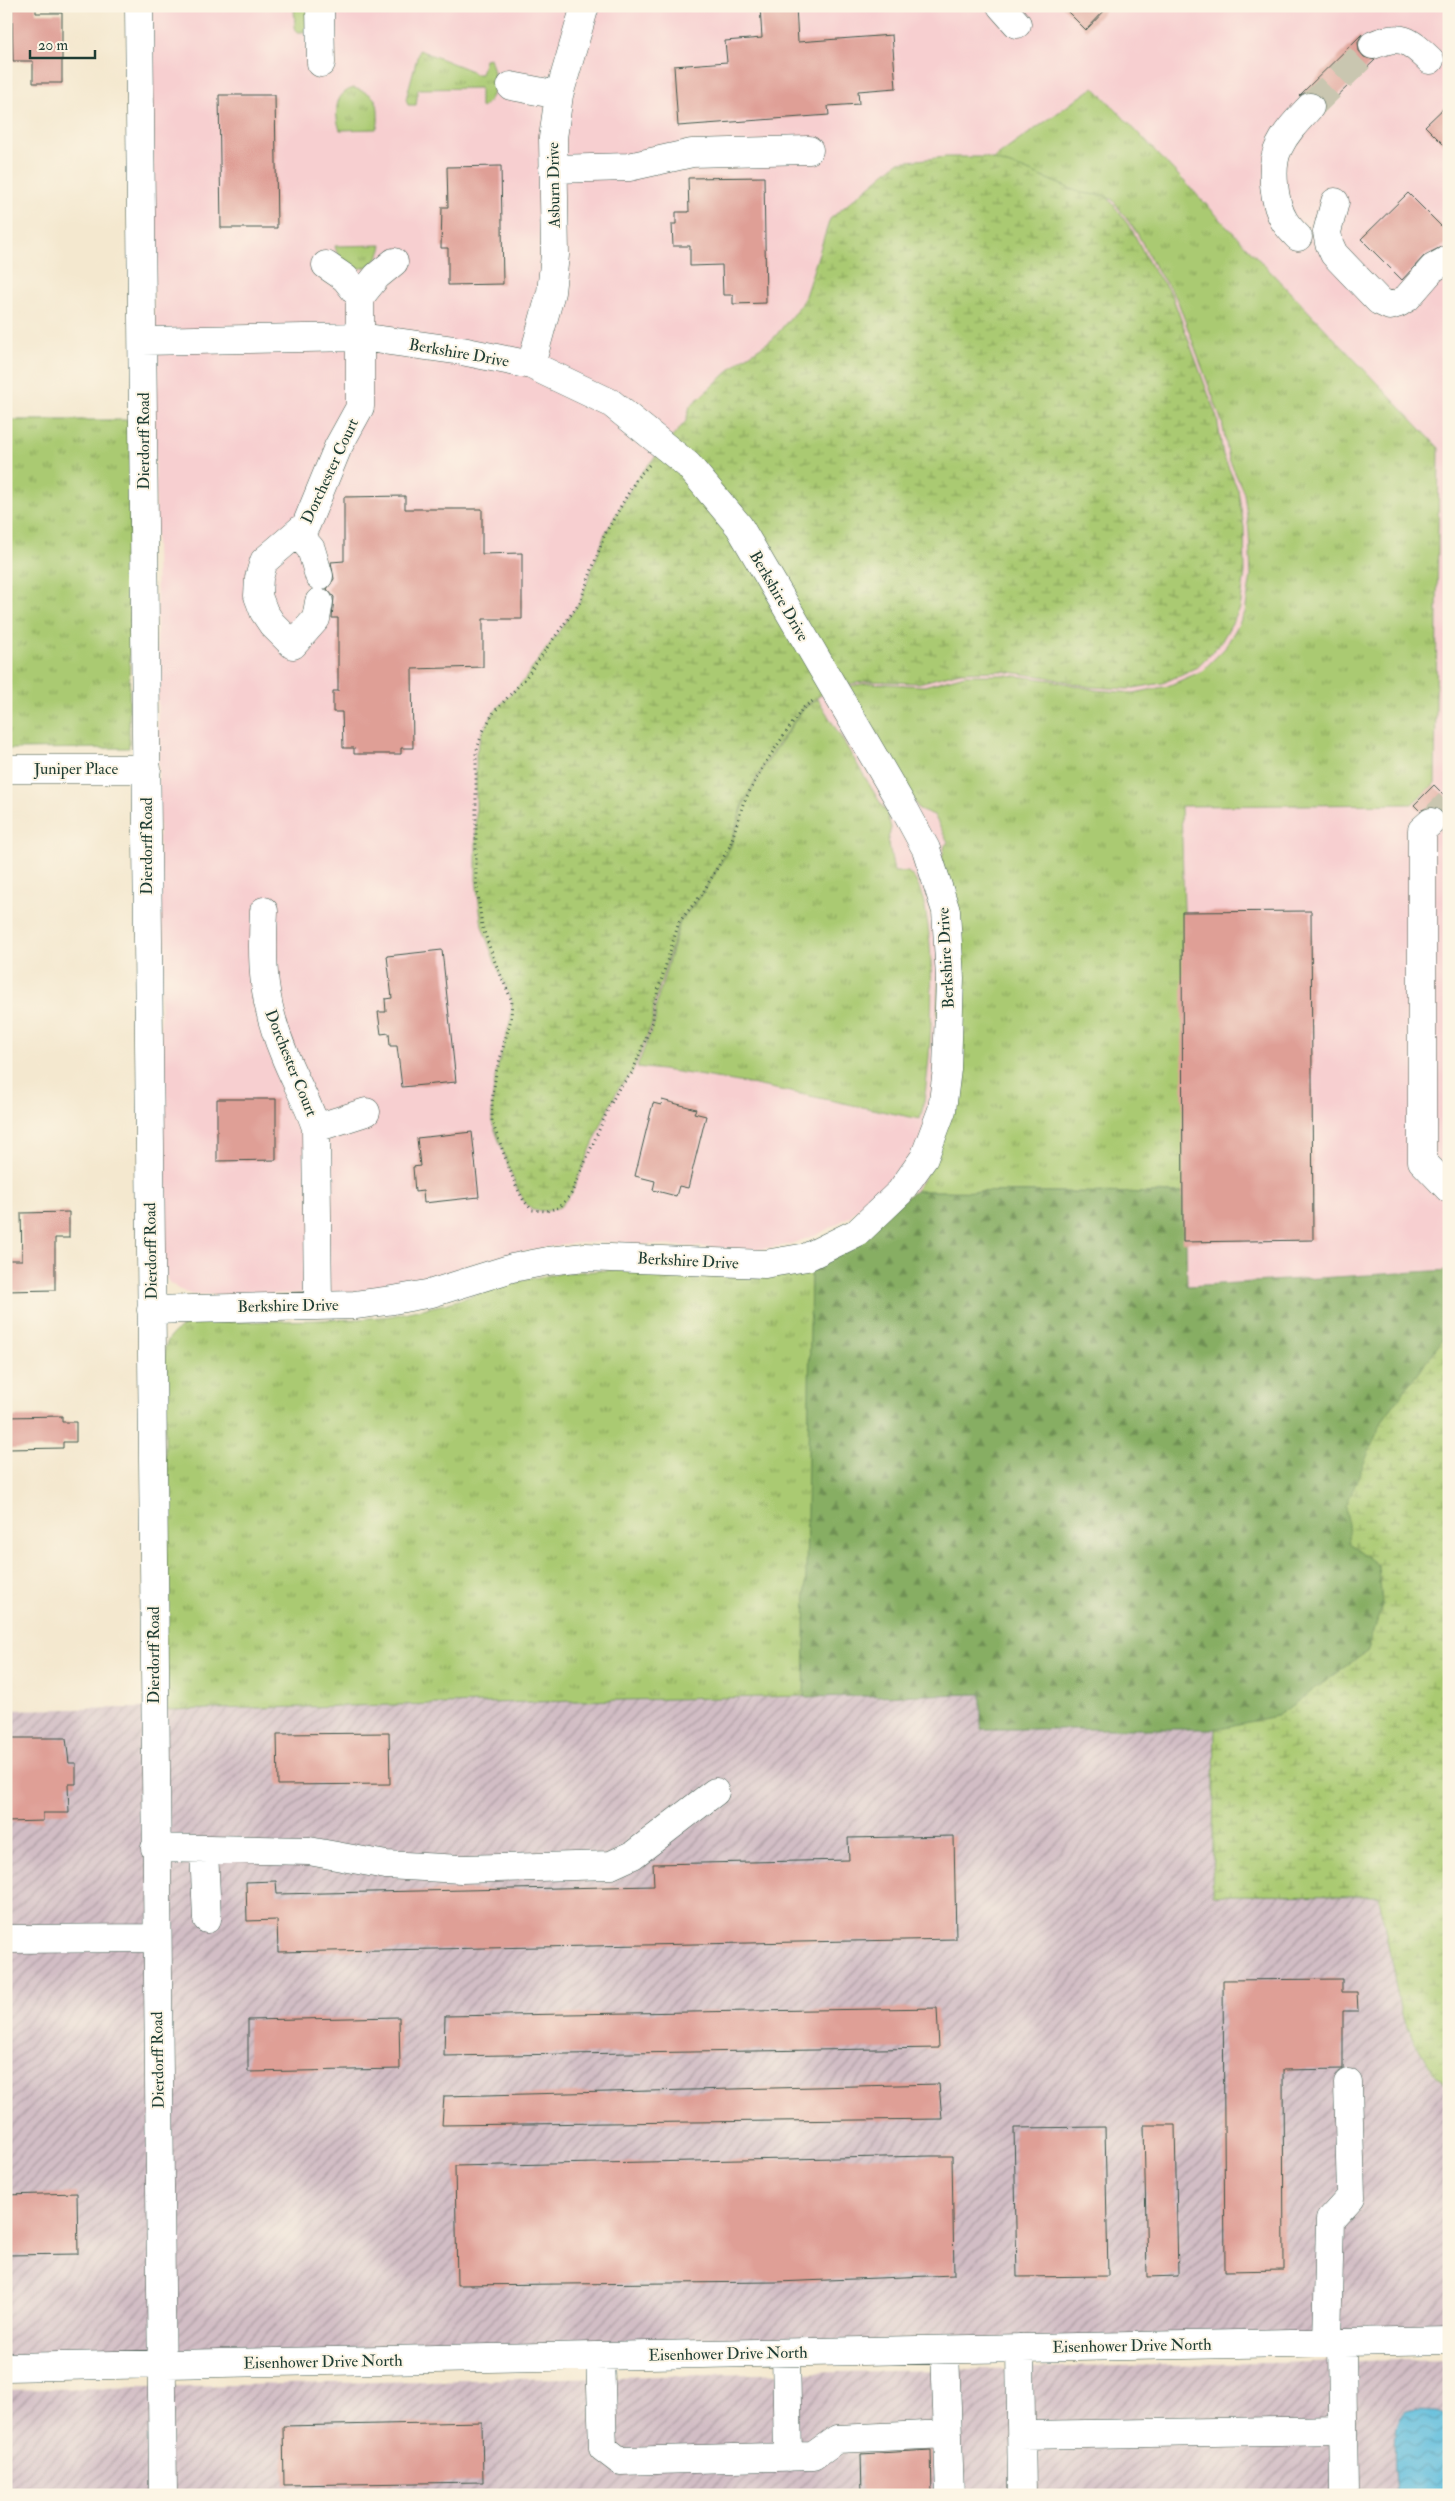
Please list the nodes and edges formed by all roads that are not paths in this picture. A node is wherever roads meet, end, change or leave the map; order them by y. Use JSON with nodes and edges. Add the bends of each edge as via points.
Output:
{"nodes":[{"id":1,"x":139,"y":6,"type":"edge"},
{"id":2,"x":320,"y":6,"type":"edge"},
{"id":3,"x":585,"y":6,"type":"edge"},
{"id":4,"x":1373,"y":45,"type":"tunnel mouth"},
{"id":5,"x":1430,"y":60,"type":"dead end"},
{"id":6,"x":321,"y":63,"type":"dead end"},
{"id":7,"x":512,"y":86,"type":"dead end"},
{"id":8,"x":559,"y":95,"type":"junction"},
{"id":9,"x":1310,"y":107,"type":"tunnel mouth"},
{"id":10,"x":808,"y":150,"type":"dead end"},
{"id":11,"x":553,"y":169,"type":"junction"},
{"id":12,"x":1335,"y":202,"type":"dead end"},
{"id":13,"x":1298,"y":238,"type":"dead end"},
{"id":14,"x":1449,"y":259,"type":"edge"},
{"id":15,"x":394,"y":262,"type":"dead end"},
{"id":16,"x":326,"y":265,"type":"dead end"},
{"id":17,"x":360,"y":296,"type":"junction"},
{"id":18,"x":360,"y":338,"type":"junction"},
{"id":19,"x":143,"y":341,"type":"junction"},
{"id":20,"x":530,"y":365,"type":"junction"},
{"id":21,"x":298,"y":534,"type":"junction"},
{"id":22,"x":6,"y":769,"type":"edge"},
{"id":23,"x":147,"y":769,"type":"junction"},
{"id":24,"x":1431,"y":822,"type":"tunnel mouth"},
{"id":25,"x":264,"y":911,"type":"dead end"},
{"id":26,"x":366,"y":1112,"type":"dead end"},
{"id":27,"x":316,"y":1128,"type":"junction"},
{"id":28,"x":1449,"y":1189,"type":"edge"},
{"id":29,"x":318,"y":1306,"type":"junction"},
{"id":30,"x":151,"y":1310,"type":"junction"},
{"id":31,"x":715,"y":1792,"type":"dead end"},
{"id":32,"x":155,"y":1848,"type":"junction"},
{"id":33,"x":204,"y":1849,"type":"junction"},
{"id":34,"x":207,"y":1919,"type":"dead end"},
{"id":35,"x":156,"y":1938,"type":"junction"},
{"id":36,"x":6,"y":1939,"type":"edge"},
{"id":37,"x":1348,"y":2083,"type":"dead end"},
{"id":38,"x":1449,"y":2340,"type":"edge"},
{"id":39,"x":1335,"y":2342,"type":"junction"},
{"id":40,"x":1020,"y":2348,"type":"junction"},
{"id":41,"x":945,"y":2350,"type":"junction"},
{"id":42,"x":786,"y":2353,"type":"junction"},
{"id":43,"x":600,"y":2356,"type":"junction"},
{"id":44,"x":162,"y":2365,"type":"junction"},
{"id":45,"x":6,"y":2367,"type":"edge"},
{"id":46,"x":1344,"y":2430,"type":"junction"},
{"id":47,"x":948,"y":2434,"type":"junction"},
{"id":48,"x":1021,"y":2435,"type":"junction"},
{"id":49,"x":788,"y":2457,"type":"junction"},
{"id":50,"x":163,"y":2495,"type":"edge"},
{"id":51,"x":950,"y":2495,"type":"edge"},
{"id":52,"x":1022,"y":2495,"type":"edge"},
{"id":53,"x":1344,"y":2495,"type":"edge"}],
"edges":[{"from":1,"to":19,"type":"street","name":"Dierdorff Road"},
{"from":2,"to":6,"type":"street"},
{"from":3,"to":8,"type":"street","name":"Asburn Drive"},
{"from":4,"to":5,"type":"street","via":[[1389,38],[1400,38]]},
{"from":7,"to":8,"type":"street"},
{"from":8,"to":11,"type":"street","name":"Asburn Drive","via":[[553,138]]},
{"from":9,"to":13,"type":"street","via":[[1289,130],[1278,149],[1275,164],[1279,204],[1285,222]]},
{"from":10,"to":11,"type":"street","via":[[692,153],[628,168]]},
{"from":11,"to":20,"type":"street","name":"Asburn Drive","via":[[555,255],[551,292]]},
{"from":12,"to":14,"type":"street","via":[[1327,232],[1329,243],[1334,254],[1379,301],[1390,306],[1399,303],[1433,268]]},
{"from":15,"to":17,"type":"street"},
{"from":16,"to":17,"type":"street","via":[[345,278]]},
{"from":17,"to":18,"type":"street","name":"Dorchester Court"},
{"from":18,"to":19,"type":"street","name":"Berkshire Drive"},
{"from":18,"to":20,"type":"street","name":"Berkshire Drive","via":[[462,350]]},
{"from":18,"to":21,"type":"street","name":"Dorchester Court","via":[[360,408],[338,447],[306,525]]},
{"from":19,"to":23,"type":"street","name":"Dierdorff Road"},
{"from":20,"to":29,"type":"street","name":"Berkshire Drive","via":[[611,403],[688,465],[738,526],[926,849],[946,911],[950,978],[947,1069],[942,1110],[924,1158],[900,1192],[858,1232],[807,1257],[765,1264],[635,1258],[557,1260],[512,1268],[432,1293],[365,1304]]},
{"from":21,"to":21,"type":"street","name":"Dorchester Court","via":[[264,562],[258,596],[272,624],[293,645],[316,619],[319,589],[311,549]]},
{"from":22,"to":23,"type":"street","name":"Juniper Place"},
{"from":23,"to":30,"type":"street","name":"Dierdorff Road"},
{"from":24,"to":28,"type":"street","via":[[1422,830],[1422,1161]]},
{"from":25,"to":27,"type":"street","name":"Dorchester Court","via":[[265,997],[284,1053],[309,1103]]},
{"from":26,"to":27,"type":"street"},
{"from":27,"to":29,"type":"street","name":"Dorchester Court"},
{"from":29,"to":30,"type":"street","name":"Berkshire Drive"},
{"from":30,"to":32,"type":"street","name":"Dierdorff Road"},
{"from":31,"to":33,"type":"street","via":[[633,1855],[611,1865],[461,1869],[386,1865],[310,1851]]},
{"from":32,"to":33,"type":"street"},
{"from":32,"to":35,"type":"street","name":"Dierdorff Road"},
{"from":33,"to":34,"type":"street"},
{"from":35,"to":36,"type":"street"},
{"from":35,"to":44,"type":"street","name":"Dierdorff Road"},
{"from":37,"to":39,"type":"street","via":[[1351,2197],[1330,2220]]},
{"from":38,"to":39,"type":"street","name":"Eisenhower Drive North"},
{"from":39,"to":40,"type":"street","name":"Eisenhower Drive North"},
{"from":39,"to":46,"type":"street"},
{"from":40,"to":41,"type":"street","name":"Eisenhower Drive North"},
{"from":40,"to":48,"type":"street"},
{"from":41,"to":42,"type":"street","name":"Eisenhower Drive North"},
{"from":41,"to":47,"type":"street"},
{"from":42,"to":43,"type":"street","name":"Eisenhower Drive North"},
{"from":42,"to":49,"type":"street"},
{"from":43,"to":44,"type":"street","name":"Eisenhower Drive North"},
{"from":43,"to":49,"type":"street","via":[[603,2448],[620,2461]]},
{"from":44,"to":45,"type":"street","name":"Eisenhower Drive North"},
{"from":44,"to":50,"type":"street","name":"Dierdorff Road"},
{"from":46,"to":48,"type":"street"},
{"from":46,"to":53,"type":"street"},
{"from":47,"to":49,"type":"street","via":[[836,2439],[813,2456]]},
{"from":47,"to":51,"type":"street"},
{"from":48,"to":52,"type":"street"}]}
